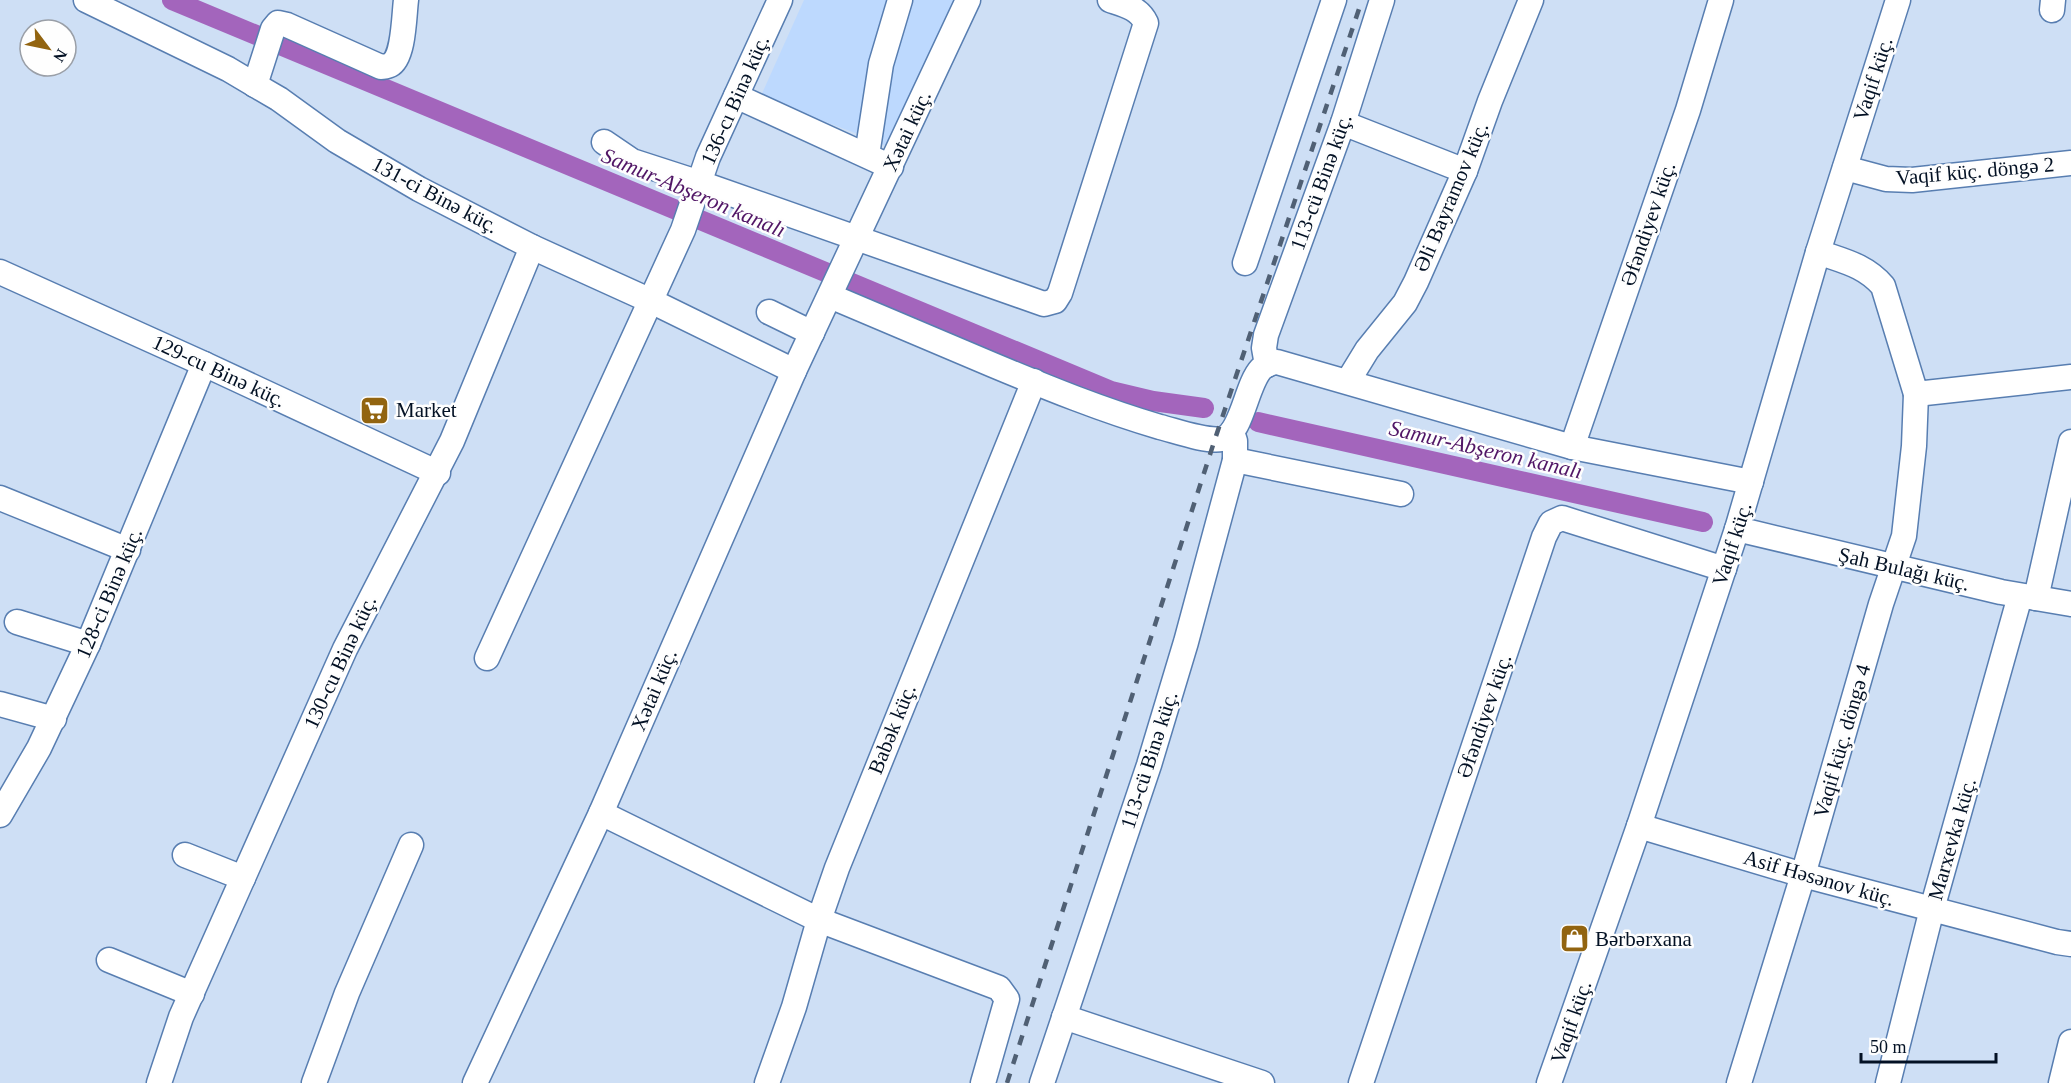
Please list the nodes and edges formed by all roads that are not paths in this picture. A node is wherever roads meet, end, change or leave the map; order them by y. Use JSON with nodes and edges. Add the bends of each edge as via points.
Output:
{"nodes":[{"id":1,"x":86,"y":0,"type":"edge"},
{"id":2,"x":406,"y":0,"type":"edge"},
{"id":3,"x":780,"y":0,"type":"edge"},
{"id":4,"x":900,"y":0,"type":"edge"},
{"id":5,"x":968,"y":0,"type":"edge"},
{"id":6,"x":1110,"y":0,"type":"edge"},
{"id":7,"x":1334,"y":0,"type":"edge"},
{"id":8,"x":1382,"y":0,"type":"edge"},
{"id":9,"x":1531,"y":0,"type":"edge"},
{"id":10,"x":1721,"y":0,"type":"edge"},
{"id":11,"x":1898,"y":0,"type":"edge"},
{"id":12,"x":255,"y":85,"type":"junction"},
{"id":13,"x":736,"y":96,"type":"junction"},
{"id":14,"x":1343,"y":123,"type":"junction"},
{"id":15,"x":604,"y":142,"type":"dead end"},
{"id":16,"x":867,"y":155,"type":"junction"},
{"id":17,"x":2071,"y":163,"type":"edge"},
{"id":18,"x":891,"y":167,"type":"junction"},
{"id":19,"x":1845,"y":168,"type":"junction"},
{"id":20,"x":1465,"y":171,"type":"junction"},
{"id":21,"x":697,"y":192,"type":"junction"},
{"id":22,"x":857,"y":238,"type":"junction"},
{"id":23,"x":532,"y":247,"type":"junction"},
{"id":24,"x":1818,"y":252,"type":"junction"},
{"id":25,"x":1245,"y":263,"type":"dead end"},
{"id":26,"x":0,"y":272,"type":"edge"},
{"id":27,"x":830,"y":296,"type":"junction"},
{"id":28,"x":651,"y":301,"type":"junction"},
{"id":29,"x":769,"y":312,"type":"dead end"},
{"id":30,"x":812,"y":333,"type":"junction"},
{"id":31,"x":204,"y":364,"type":"junction"},
{"id":32,"x":1268,"y":365,"type":"junction"},
{"id":33,"x":794,"y":371,"type":"junction"},
{"id":34,"x":2071,"y":377,"type":"edge"},
{"id":35,"x":1034,"y":381,"type":"junction"},
{"id":36,"x":1348,"y":381,"type":"junction"},
{"id":37,"x":1916,"y":394,"type":"junction"},
{"id":38,"x":1232,"y":432,"type":"junction"},
{"id":39,"x":2071,"y":442,"type":"edge"},
{"id":40,"x":1572,"y":447,"type":"junction"},
{"id":41,"x":1235,"y":460,"type":"junction"},
{"id":42,"x":438,"y":473,"type":"junction"},
{"id":43,"x":1751,"y":482,"type":"junction"},
{"id":44,"x":1401,"y":494,"type":"dead end"},
{"id":45,"x":0,"y":498,"type":"edge"},
{"id":46,"x":1737,"y":529,"type":"junction"},
{"id":47,"x":128,"y":550,"type":"junction"},
{"id":48,"x":1894,"y":567,"type":"junction"},
{"id":49,"x":1724,"y":569,"type":"junction"},
{"id":50,"x":2028,"y":597,"type":"junction"},
{"id":51,"x":2071,"y":604,"type":"edge"},
{"id":52,"x":17,"y":622,"type":"dead end"},
{"id":53,"x":88,"y":644,"type":"junction"},
{"id":54,"x":488,"y":658,"type":"dead end"},
{"id":55,"x":0,"y":704,"type":"edge"},
{"id":56,"x":54,"y":719,"type":"junction"},
{"id":57,"x":601,"y":813,"type":"junction"},
{"id":58,"x":0,"y":815,"type":"edge"},
{"id":59,"x":1639,"y":826,"type":"junction"},
{"id":60,"x":411,"y":845,"type":"dead end"},
{"id":61,"x":185,"y":855,"type":"dead end"},
{"id":62,"x":1803,"y":875,"type":"junction"},
{"id":63,"x":243,"y":878,"type":"junction"},
{"id":64,"x":1932,"y":909,"type":"junction"},
{"id":65,"x":819,"y":920,"type":"junction"},
{"id":66,"x":2071,"y":944,"type":"edge"},
{"id":67,"x":108,"y":960,"type":"dead end"},
{"id":68,"x":192,"y":994,"type":"junction"},
{"id":69,"x":1064,"y":1017,"type":"junction"},
{"id":70,"x":2071,"y":1042,"type":"edge"},
{"id":71,"x":159,"y":1083,"type":"edge"},
{"id":72,"x":314,"y":1083,"type":"edge"},
{"id":73,"x":475,"y":1083,"type":"edge"},
{"id":74,"x":767,"y":1083,"type":"edge"},
{"id":75,"x":983,"y":1083,"type":"edge"},
{"id":76,"x":1042,"y":1083,"type":"edge"},
{"id":77,"x":1262,"y":1083,"type":"edge"},
{"id":78,"x":1361,"y":1083,"type":"edge"},
{"id":79,"x":1549,"y":1083,"type":"edge"},
{"id":80,"x":1739,"y":1083,"type":"edge"},
{"id":81,"x":1888,"y":1083,"type":"edge"},
{"id":82,"x":2061,"y":1083,"type":"edge"}],
"edges":[{"from":1,"to":12,"type":"street","name":"131-ci Binə küç."},
{"from":2,"to":12,"type":"street","via":[[400,50],[390,66],[381,67],[278,23]]},
{"from":3,"to":13,"type":"street","name":"136-cı Binə küç."},
{"from":4,"to":16,"type":"street","via":[[881,64]]},
{"from":5,"to":18,"type":"street","name":"Xətai küç."},
{"from":6,"to":22,"type":"street","via":[[1133,8],[1146,23],[1055,301],[1044,304]]},
{"from":7,"to":25,"type":"street"},
{"from":8,"to":14,"type":"street","name":"113-cü Binə küç."},
{"from":9,"to":20,"type":"street","name":"Əli Bayramov küç."},
{"from":10,"to":40,"type":"street","name":"Əfəndiyev küç.","via":[[1688,110]]},
{"from":11,"to":19,"type":"street","name":"Vaqif küç."},
{"from":12,"to":23,"type":"street","name":"131-ci Binə küç.","via":[[370,161]]},
{"from":13,"to":16,"type":"street"},
{"from":13,"to":21,"type":"street","name":"136-cı Binə küç."},
{"from":14,"to":20,"type":"street"},
{"from":14,"to":32,"type":"street","name":"113-cü Binə küç.","via":[[1266,335]]},
{"from":15,"to":21,"type":"street","via":[[632,161]]},
{"from":16,"to":18,"type":"street"},
{"from":17,"to":19,"type":"street","name":"Vaqif küç. döngə 2","via":[[1912,180],[1886,179]]},
{"from":18,"to":22,"type":"street","name":"Xətai küç."},
{"from":19,"to":24,"type":"street","name":"Vaqif küç."},
{"from":20,"to":36,"type":"street","name":"Əli Bayramov küç.","via":[[1405,303]]},
{"from":21,"to":22,"type":"street"},
{"from":21,"to":28,"type":"street","name":"136-cı Binə küç."},
{"from":22,"to":27,"type":"street","name":"Xətai küç."},
{"from":23,"to":28,"type":"street","name":"131-ci Binə küç."},
{"from":23,"to":42,"type":"street","name":"130-cu Binə küç."},
{"from":24,"to":37,"type":"street","name":"Vaqif küç. döngə 4","via":[[1861,267],[1883,286]]},
{"from":24,"to":43,"type":"street","name":"Vaqif küç."},
{"from":26,"to":31,"type":"street","name":"129-cu Binə küç."},
{"from":27,"to":30,"type":"street","name":"Xətai küç."},
{"from":27,"to":35,"type":"street"},
{"from":28,"to":33,"type":"street","name":"131-ci Binə küç."},
{"from":28,"to":54,"type":"street","name":"136-cı Binə küç."},
{"from":29,"to":30,"type":"street"},
{"from":30,"to":33,"type":"street","name":"Xətai küç."},
{"from":31,"to":42,"type":"street","name":"129-cu Binə küç."},
{"from":31,"to":47,"type":"street","name":"128-ci Binə küç."},
{"from":32,"to":36,"type":"street","via":[[1288,364]]},
{"from":32,"to":38,"type":"street","via":[[1255,378]]},
{"from":33,"to":57,"type":"street","name":"Xətai küç."},
{"from":34,"to":37,"type":"street"},
{"from":35,"to":38,"type":"street","via":[[1082,401],[1181,432],[1215,439]]},
{"from":35,"to":65,"type":"street","name":"Babək küç."},
{"from":36,"to":40,"type":"street"},
{"from":37,"to":48,"type":"street","name":"Vaqif küç. döngə 4","via":[[1904,536]]},
{"from":38,"to":41,"type":"street","name":"113-cü Binə küç.","via":[[1236,441]]},
{"from":39,"to":50,"type":"street","name":"Marxevka küç."},
{"from":40,"to":43,"type":"street"},
{"from":41,"to":44,"type":"street"},
{"from":41,"to":69,"type":"street","name":"113-cü Binə küç.","via":[[1149,765]]},
{"from":42,"to":63,"type":"street","name":"130-cu Binə küç.","via":[[345,649]]},
{"from":43,"to":46,"type":"street","name":"Vaqif küç."},
{"from":45,"to":47,"type":"street"},
{"from":46,"to":48,"type":"street","name":"Şah Bulağı küç."},
{"from":46,"to":49,"type":"street","name":"Vaqif küç."},
{"from":47,"to":53,"type":"street","name":"128-ci Binə küç."},
{"from":48,"to":50,"type":"street","name":"Şah Bulağı küç."},
{"from":48,"to":62,"type":"street","name":"Vaqif küç. döngə 4"},
{"from":49,"to":59,"type":"street","name":"Vaqif küç."},
{"from":49,"to":78,"type":"street","name":"Əfəndiyev küç.","via":[[1562,518],[1551,523]]},
{"from":50,"to":51,"type":"street","name":"Şah Bulağı küç."},
{"from":50,"to":64,"type":"street","name":"Marxevka küç."},
{"from":52,"to":53,"type":"street"},
{"from":53,"to":56,"type":"street","name":"128-ci Binə küç."},
{"from":55,"to":56,"type":"street"},
{"from":56,"to":58,"type":"street","name":"128-ci Binə küç."},
{"from":57,"to":65,"type":"street"},
{"from":57,"to":73,"type":"street","name":"Xətai küç."},
{"from":59,"to":62,"type":"street","name":"Asif Həsənov küç."},
{"from":59,"to":79,"type":"street","name":"Vaqif küç."},
{"from":60,"to":72,"type":"street","via":[[347,993]]},
{"from":61,"to":63,"type":"street"},
{"from":62,"to":64,"type":"street","name":"Asif Həsənov küç."},
{"from":62,"to":80,"type":"street","name":"Vaqif küç. döngə 4"},
{"from":63,"to":68,"type":"street","name":"130-cu Binə küç."},
{"from":64,"to":66,"type":"street","name":"Asif Həsənov küç."},
{"from":64,"to":81,"type":"street","name":"Marxevka küç."},
{"from":65,"to":74,"type":"street","name":"Babək küç."},
{"from":65,"to":75,"type":"street","via":[[999,988],[1007,999]]},
{"from":67,"to":68,"type":"street"},
{"from":68,"to":71,"type":"street","name":"130-cu Binə küç."},
{"from":69,"to":76,"type":"street","name":"113-cü Binə küç."},
{"from":69,"to":77,"type":"street"},
{"from":70,"to":82,"type":"street"}]}
